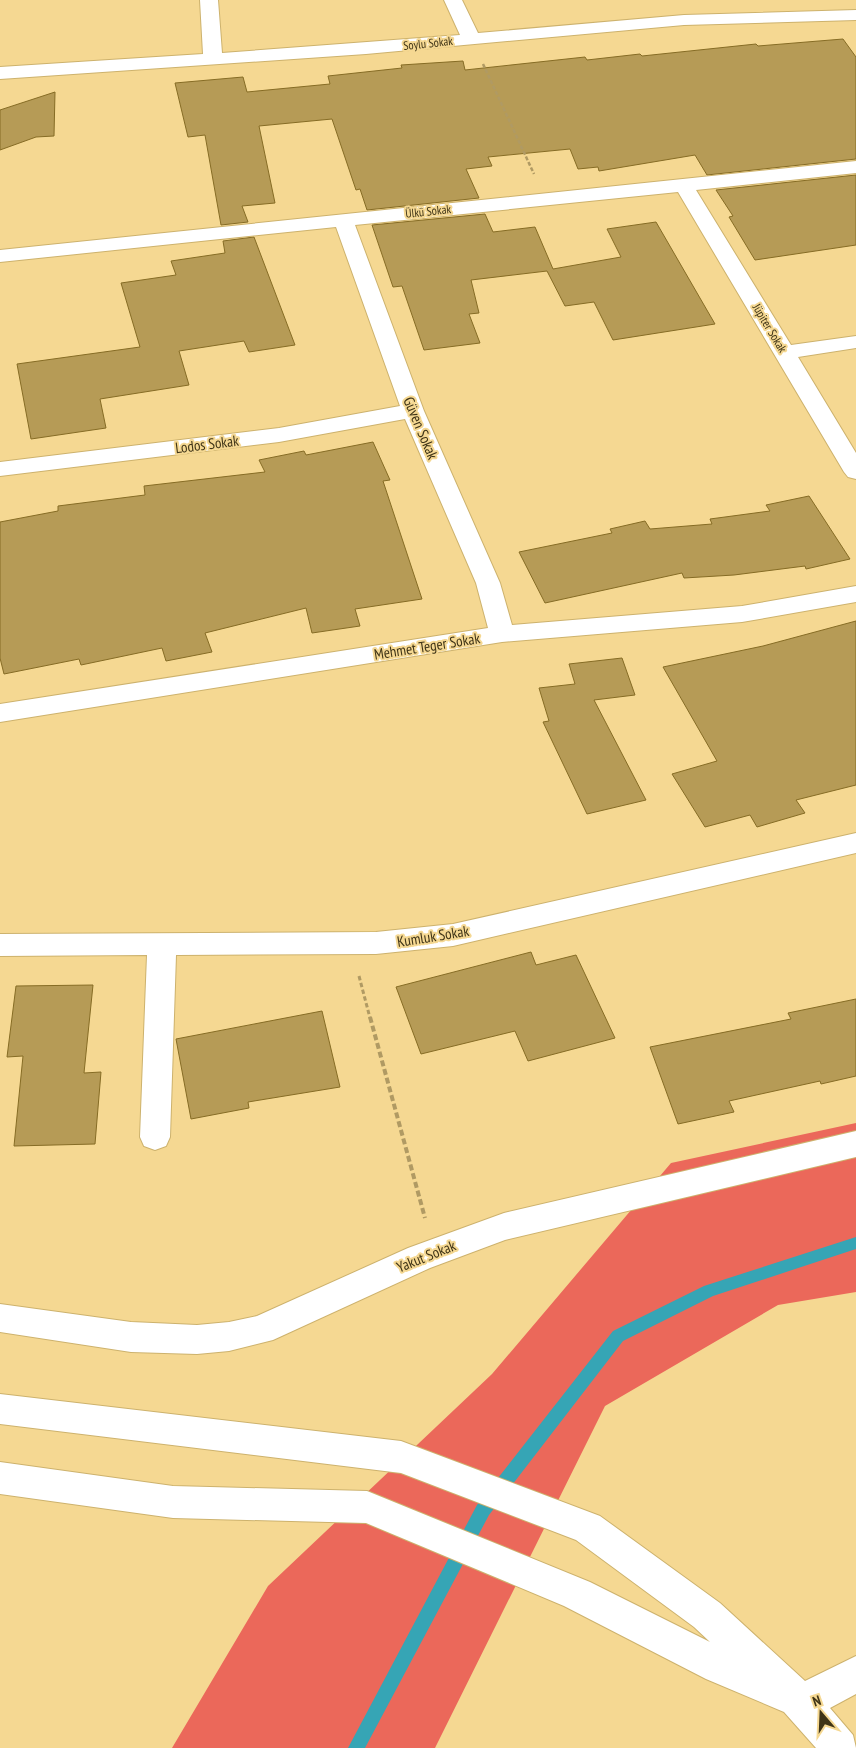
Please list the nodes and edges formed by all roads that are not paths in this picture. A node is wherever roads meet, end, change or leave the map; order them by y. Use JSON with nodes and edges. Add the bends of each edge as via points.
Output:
{"nodes":[{"id":1,"x":209,"y":0,"type":"edge"},
{"id":2,"x":453,"y":0,"type":"edge"},
{"id":3,"x":705,"y":0,"type":"edge"},
{"id":4,"x":856,"y":15,"type":"edge"},
{"id":5,"x":717,"y":19,"type":"junction"},
{"id":6,"x":471,"y":38,"type":"junction"},
{"id":7,"x":213,"y":59,"type":"junction"},
{"id":8,"x":0,"y":73,"type":"edge"},
{"id":9,"x":856,"y":167,"type":"edge"},
{"id":10,"x":683,"y":184,"type":"junction"},
{"id":11,"x":343,"y":219,"type":"junction"},
{"id":12,"x":0,"y":256,"type":"edge"},
{"id":13,"x":856,"y":342,"type":"edge"},
{"id":14,"x":784,"y":353,"type":"junction"},
{"id":15,"x":413,"y":411,"type":"junction"},
{"id":16,"x":0,"y":469,"type":"edge"},
{"id":17,"x":856,"y":472,"type":"edge"},
{"id":18,"x":856,"y":594,"type":"edge"},
{"id":19,"x":502,"y":634,"type":"junction"},
{"id":20,"x":0,"y":713,"type":"edge"},
{"id":21,"x":856,"y":843,"type":"edge"},
{"id":22,"x":162,"y":944,"type":"junction"},
{"id":23,"x":0,"y":945,"type":"edge"},
{"id":24,"x":155,"y":1137,"type":"dead end"},
{"id":25,"x":856,"y":1144,"type":"edge"},
{"id":26,"x":0,"y":1318,"type":"edge"},
{"id":27,"x":0,"y":1409,"type":"edge"},
{"id":28,"x":0,"y":1478,"type":"edge"},
{"id":29,"x":856,"y":1674,"type":"edge"},
{"id":30,"x":802,"y":1703,"type":"junction"},
{"id":31,"x":840,"y":1748,"type":"edge"}],
"edges":[{"from":1,"to":7,"type":"street"},
{"from":2,"to":6,"type":"street"},
{"from":3,"to":5,"type":"street"},
{"from":4,"to":5,"type":"street","name":"Soylu Sokak"},
{"from":5,"to":6,"type":"street","name":"Soylu Sokak"},
{"from":6,"to":7,"type":"street","name":"Soylu Sokak"},
{"from":7,"to":8,"type":"street","name":"Soylu Sokak"},
{"from":9,"to":10,"type":"street","name":"Ülkü Sokak"},
{"from":10,"to":11,"type":"street","name":"Ülkü Sokak"},
{"from":10,"to":14,"type":"street","name":"Jüpiter Sokak"},
{"from":11,"to":12,"type":"street","name":"Ülkü Sokak"},
{"from":11,"to":15,"type":"street","name":"Güven Sokak"},
{"from":13,"to":14,"type":"street"},
{"from":14,"to":17,"type":"street","name":"Jüpiter Sokak"},
{"from":15,"to":16,"type":"street","name":"Lodos Sokak","via":[[279,435]]},
{"from":15,"to":19,"type":"street","name":"Güven Sokak","via":[[488,583]]},
{"from":18,"to":19,"type":"street","name":"Mehmet Teger Sokak","via":[[742,614]]},
{"from":19,"to":20,"type":"street","name":"Mehmet Teger Sokak"},
{"from":21,"to":22,"type":"street","name":"Kumluk Sokak","via":[[453,935],[350,944]]},
{"from":22,"to":23,"type":"street","name":"Kumluk Sokak"},
{"from":22,"to":24,"type":"street"},
{"from":25,"to":26,"type":"street","name":"Yakut Sokak","via":[[504,1227],[434,1252],[261,1330],[234,1338],[169,1341]]},
{"from":27,"to":30,"type":"street","via":[[401,1457],[588,1528],[707,1615]]},
{"from":28,"to":30,"type":"street","via":[[173,1502],[368,1507],[577,1594],[718,1666]]},
{"from":29,"to":30,"type":"street"},
{"from":30,"to":31,"type":"street"}]}
